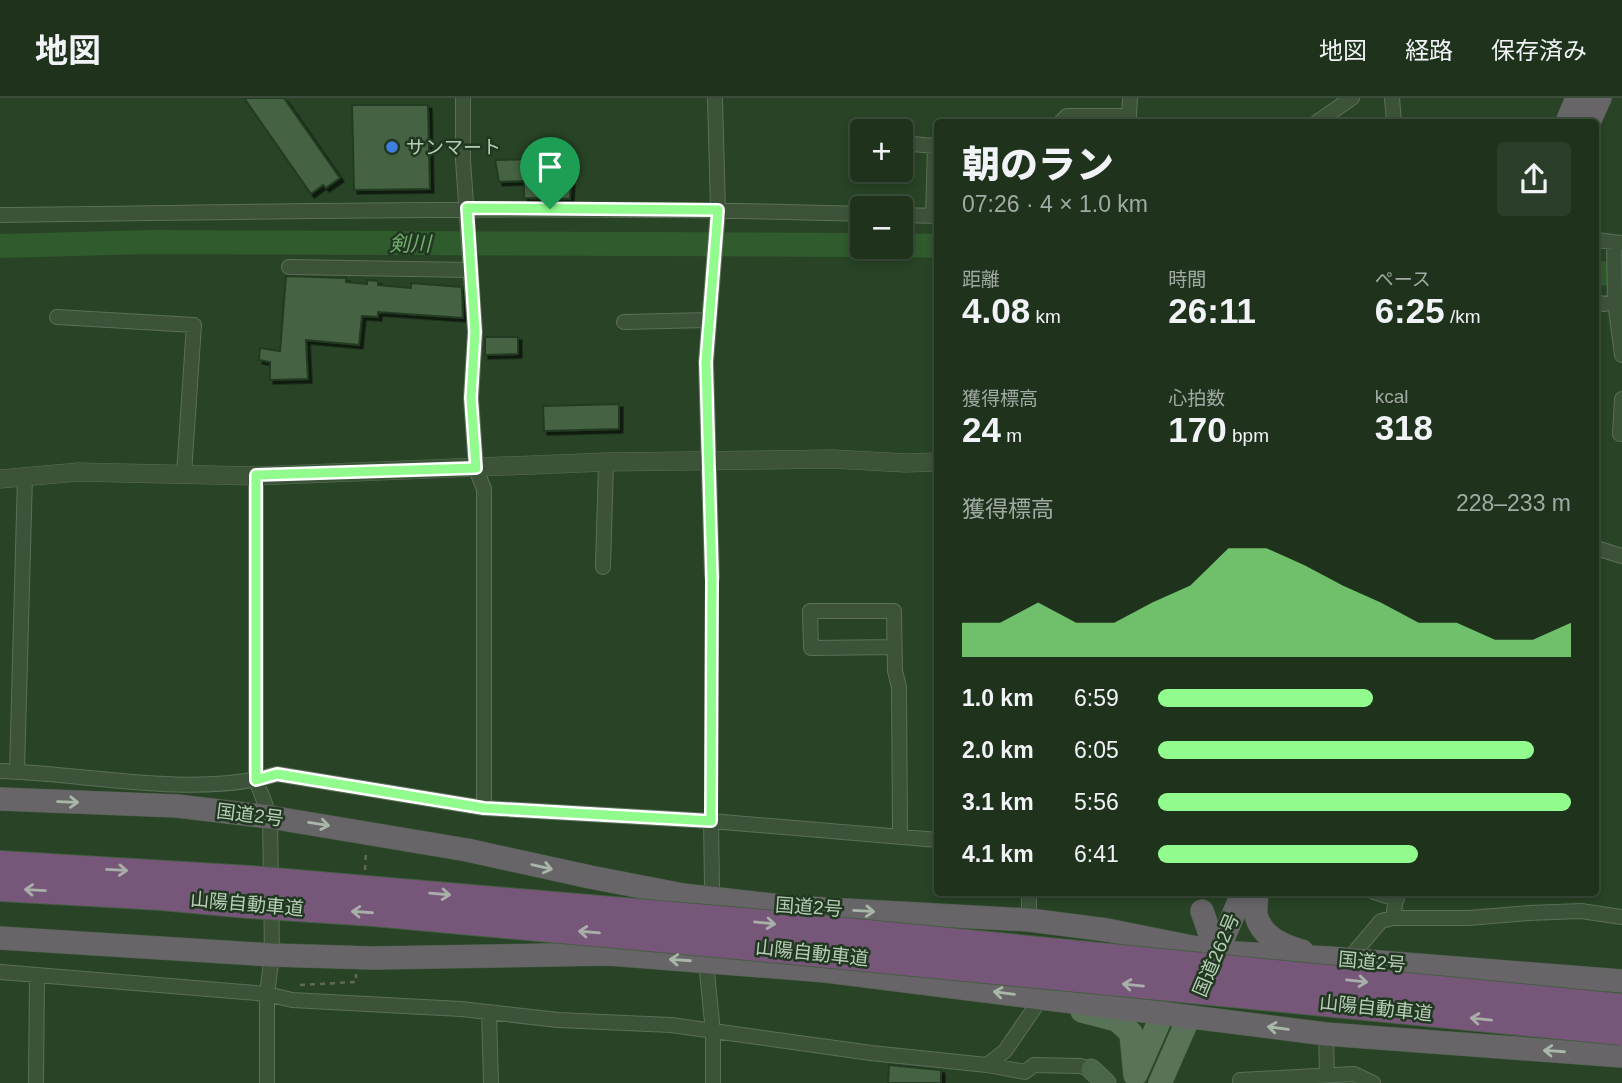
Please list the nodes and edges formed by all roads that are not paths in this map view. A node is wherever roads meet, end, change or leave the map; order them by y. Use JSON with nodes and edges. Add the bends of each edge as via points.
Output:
{"nodes":[{"id":1,"x":463,"y":98,"type":"edge"},
{"id":2,"x":715,"y":98,"type":"edge"},
{"id":3,"x":1130,"y":98,"type":"edge"},
{"id":4,"x":1352,"y":98,"type":"edge"},
{"id":5,"x":1392,"y":98,"type":"edge"},
{"id":6,"x":1577,"y":98,"type":"edge"},
{"id":7,"x":1600,"y":98,"type":"edge"},
{"id":8,"x":1064,"y":119,"type":"edge"},
{"id":9,"x":1321,"y":119,"type":"edge"},
{"id":10,"x":1394,"y":119,"type":"edge"},
{"id":11,"x":1568,"y":119,"type":"edge"},
{"id":12,"x":1590,"y":119,"type":"edge"},
{"id":13,"x":913,"y":144,"type":"edge"},
{"id":14,"x":934,"y":146,"type":"edge"},
{"id":15,"x":718,"y":210,"type":"junction"},
{"id":16,"x":467,"y":212,"type":"junction"},
{"id":17,"x":850,"y":214,"type":"edge"},
{"id":18,"x":0,"y":215,"type":"edge"},
{"id":19,"x":913,"y":215,"type":"edge"},
{"id":20,"x":934,"y":216,"type":"edge"},
{"id":21,"x":1599,"y":240,"type":"edge"},
{"id":22,"x":1618,"y":243,"type":"edge"},
{"id":23,"x":470,"y":265,"type":"junction"},
{"id":24,"x":289,"y":267,"type":"dead end"},
{"id":25,"x":1619,"y":301,"type":"edge"},
{"id":26,"x":1599,"y":302,"type":"edge"},
{"id":27,"x":57,"y":317,"type":"dead end"},
{"id":28,"x":708,"y":320,"type":"junction"},
{"id":29,"x":624,"y":322,"type":"dead end"},
{"id":30,"x":1622,"y":355,"type":"edge"},
{"id":31,"x":1622,"y":399,"type":"edge"},
{"id":32,"x":1622,"y":434,"type":"edge"},
{"id":33,"x":709,"y":461,"type":"junction"},
{"id":34,"x":606,"y":462,"type":"junction"},
{"id":35,"x":934,"y":462,"type":"edge"},
{"id":36,"x":476,"y":468,"type":"junction"},
{"id":37,"x":184,"y":474,"type":"junction"},
{"id":38,"x":256,"y":475,"type":"junction"},
{"id":39,"x":25,"y":476,"type":"junction"},
{"id":40,"x":0,"y":479,"type":"edge"},
{"id":41,"x":1599,"y":549,"type":"edge"},
{"id":42,"x":1622,"y":556,"type":"edge"},
{"id":43,"x":603,"y":567,"type":"dead end"},
{"id":44,"x":712,"y":577,"type":"road end"},
{"id":45,"x":894,"y":647,"type":"junction"},
{"id":46,"x":0,"y":771,"type":"edge"},
{"id":47,"x":17,"y":771,"type":"junction"},
{"id":48,"x":256,"y":780,"type":"junction"},
{"id":49,"x":0,"y":799,"type":"edge"},
{"id":50,"x":484,"y":808,"type":"junction"},
{"id":51,"x":270,"y":817,"type":"junction"},
{"id":52,"x":711,"y":821,"type":"junction"},
{"id":53,"x":900,"y":835,"type":"junction"},
{"id":54,"x":934,"y":839,"type":"edge"},
{"id":55,"x":0,"y":864,"type":"edge"},
{"id":56,"x":712,"y":886,"type":"dead end"},
{"id":57,"x":0,"y":888,"type":"edge"},
{"id":58,"x":1029,"y":896,"type":"edge"},
{"id":59,"x":1241,"y":896,"type":"edge"},
{"id":60,"x":1258,"y":896,"type":"edge"},
{"id":61,"x":1397,"y":896,"type":"edge"},
{"id":62,"x":1206,"y":902,"type":"edge"},
{"id":63,"x":1622,"y":917,"type":"edge"},
{"id":64,"x":1393,"y":918,"type":"junction"},
{"id":65,"x":1028,"y":920,"type":"junction"},
{"id":66,"x":0,"y":938,"type":"edge"},
{"id":67,"x":1186,"y":948,"type":"junction"},
{"id":68,"x":1219,"y":951,"type":"junction"},
{"id":69,"x":272,"y":955,"type":"junction"},
{"id":70,"x":1338,"y":959,"type":"junction"},
{"id":71,"x":0,"y":972,"type":"edge"},
{"id":72,"x":707,"y":972,"type":"dead end"},
{"id":73,"x":37,"y":975,"type":"junction"},
{"id":74,"x":1622,"y":981,"type":"edge"},
{"id":75,"x":267,"y":994,"type":"junction"},
{"id":76,"x":1052,"y":998,"type":"junction"},
{"id":77,"x":1622,"y":1007,"type":"edge"},
{"id":78,"x":489,"y":1013,"type":"junction"},
{"id":79,"x":1163,"y":1013,"type":"junction"},
{"id":80,"x":1189,"y":1017,"type":"junction"},
{"id":81,"x":713,"y":1032,"type":"junction"},
{"id":82,"x":1622,"y":1032,"type":"edge"},
{"id":83,"x":1326,"y":1034,"type":"junction"},
{"id":84,"x":1430,"y":1042,"type":"junction"},
{"id":85,"x":1622,"y":1056,"type":"edge"},
{"id":86,"x":987,"y":1065,"type":"junction"},
{"id":87,"x":1091,"y":1069,"type":"joint"},
{"id":88,"x":1327,"y":1075,"type":"junction"},
{"id":89,"x":1134,"y":1079,"type":"edge"},
{"id":90,"x":1240,"y":1080,"type":"dead end"},
{"id":91,"x":36,"y":1083,"type":"edge"},
{"id":92,"x":267,"y":1083,"type":"edge"},
{"id":93,"x":491,"y":1083,"type":"edge"},
{"id":94,"x":713,"y":1083,"type":"edge"},
{"id":95,"x":1106,"y":1083,"type":"edge"},
{"id":96,"x":1160,"y":1083,"type":"edge"},
{"id":97,"x":1373,"y":1083,"type":"edge"}],
"edges":[{"from":1,"to":16,"type":"street"},
{"from":2,"to":15,"type":"street"},
{"from":3,"to":8,"type":"street","via":[[1129,116]]},
{"from":4,"to":9,"type":"street"},
{"from":5,"to":10,"type":"street"},
{"from":6,"to":11,"type":"highway"},
{"from":7,"to":12,"type":"highway"},
{"from":13,"to":14,"type":"street"},
{"from":15,"to":16,"type":"street"},
{"from":15,"to":17,"type":"street"},
{"from":15,"to":28,"type":"street"},
{"from":16,"to":18,"type":"street"},
{"from":16,"to":23,"type":"street"},
{"from":19,"to":20,"type":"street"},
{"from":21,"to":22,"type":"street"},
{"from":22,"to":25,"type":"street"},
{"from":23,"to":24,"type":"street"},
{"from":23,"to":36,"type":"street"},
{"from":25,"to":26,"type":"street"},
{"from":25,"to":30,"type":"street"},
{"from":27,"to":37,"type":"street","via":[[194,325]]},
{"from":28,"to":29,"type":"street"},
{"from":28,"to":33,"type":"street"},
{"from":31,"to":32,"type":"street"},
{"from":33,"to":34,"type":"street"},
{"from":33,"to":35,"type":"street"},
{"from":33,"to":44,"type":"street"},
{"from":34,"to":36,"type":"street"},
{"from":34,"to":43,"type":"street"},
{"from":36,"to":38,"type":"street"},
{"from":36,"to":50,"type":"street","via":[[484,489]]},
{"from":37,"to":38,"type":"street"},
{"from":37,"to":39,"type":"street"},
{"from":38,"to":48,"type":"street"},
{"from":39,"to":40,"type":"street"},
{"from":39,"to":47,"type":"street"},
{"from":41,"to":42,"type":"street"},
{"from":45,"to":45,"type":"street","via":[[811,648],[810,611],[894,611]]},
{"from":45,"to":53,"type":"street"},
{"from":46,"to":47,"type":"street"},
{"from":47,"to":48,"type":"street","via":[[178,784]]},
{"from":48,"to":50,"type":"street","via":[[277,774]]},
{"from":48,"to":51,"type":"street"},
{"from":49,"to":51,"type":"highway","name":"国道2号","one_way":true,"via":[[177,806]]},
{"from":50,"to":52,"type":"street"},
{"from":51,"to":65,"type":"highway","name":"国道2号","one_way":true,"via":[[467,850],[683,895]]},
{"from":51,"to":69,"type":"street"},
{"from":52,"to":53,"type":"street"},
{"from":52,"to":56,"type":"street"},
{"from":53,"to":54,"type":"street"},
{"from":55,"to":77,"type":"highway","name":"山陽自動車道","one_way":true,"bridge":true,"via":[[250,879],[753,922]]},
{"from":82,"to":57,"type":"highway","name":"山陽自動車道","one_way":true,"bridge":true,"via":[[374,913]]},
{"from":58,"to":65,"type":"street"},
{"from":59,"to":68,"type":"highway","name":"国道262号"},
{"from":60,"to":70,"type":"highway","via":[[1256,914],[1263,930],[1289,948]]},
{"from":61,"to":64,"type":"street"},
{"from":62,"to":67,"type":"highway","name":"国道262号"},
{"from":62,"to":68,"type":"highway","via":[[1212,940]]},
{"from":63,"to":64,"type":"street","via":[[1581,911]]},
{"from":64,"to":70,"type":"street","via":[[1381,921]]},
{"from":65,"to":67,"type":"highway","name":"国道2号","via":[[1107,930]]},
{"from":66,"to":69,"type":"highway"},
{"from":67,"to":68,"type":"highway","name":"国道2号"},
{"from":67,"to":79,"type":"highway","name":"国道262号"},
{"from":68,"to":70,"type":"highway","name":"国道2号"},
{"from":68,"to":80,"type":"highway","name":"国道262号"},
{"from":68,"to":84,"type":"highway","via":[[1259,984],[1323,1013]]},
{"from":69,"to":75,"type":"street"},
{"from":76,"to":69,"type":"highway","one_way":true,"via":[[826,971],[608,954]]},
{"from":70,"to":74,"type":"highway","name":"国道2号"},
{"from":71,"to":73,"type":"street"},
{"from":72,"to":81,"type":"street"},
{"from":73,"to":75,"type":"street"},
{"from":73,"to":91,"type":"street"},
{"from":75,"to":78,"type":"street","via":[[292,1000]]},
{"from":75,"to":92,"type":"street"},
{"from":76,"to":79,"type":"highway"},
{"from":76,"to":86,"type":"street"},
{"from":76,"to":89,"type":"main road","via":[[1125,1026],[1131,1033]]},
{"from":78,"to":81,"type":"street"},
{"from":78,"to":93,"type":"street"},
{"from":79,"to":80,"type":"highway"},
{"from":79,"to":89,"type":"main road"},
{"from":83,"to":80,"type":"highway","one_way":true},
{"from":80,"to":96,"type":"main road"},
{"from":81,"to":86,"type":"street"},
{"from":81,"to":94,"type":"street"},
{"from":83,"to":84,"type":"highway"},
{"from":83,"to":88,"type":"street"},
{"from":85,"to":84,"type":"highway","one_way":true},
{"from":86,"to":87,"type":"street","via":[[1025,1072],[1034,1065]]},
{"from":87,"to":95,"type":"main road"},
{"from":88,"to":90,"type":"street"},
{"from":88,"to":97,"type":"street","via":[[1354,1074]]}]}
